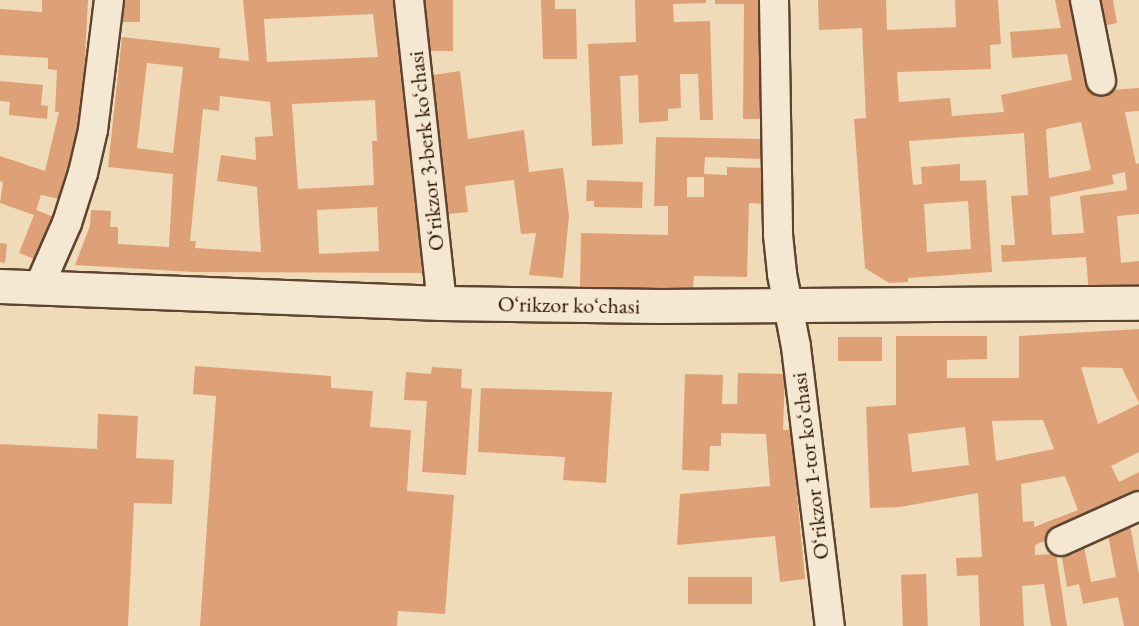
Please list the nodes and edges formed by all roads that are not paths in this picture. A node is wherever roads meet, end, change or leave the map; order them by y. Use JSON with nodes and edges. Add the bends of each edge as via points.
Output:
{"nodes":[{"id":1,"x":109,"y":0,"type":"edge"},
{"id":2,"x":410,"y":0,"type":"edge"},
{"id":3,"x":774,"y":0,"type":"edge"},
{"id":4,"x":1085,"y":0,"type":"edge"},
{"id":5,"x":1101,"y":80,"type":"dead end"},
{"id":6,"x":0,"y":286,"type":"edge"},
{"id":7,"x":38,"y":289,"type":"junction"},
{"id":8,"x":442,"y":303,"type":"junction"},
{"id":9,"x":1139,"y":303,"type":"edge"},
{"id":10,"x":790,"y":307,"type":"junction"},
{"id":11,"x":1139,"y":506,"type":"edge"},
{"id":12,"x":1061,"y":541,"type":"dead end"},
{"id":13,"x":830,"y":626,"type":"edge"}],
"edges":[{"from":1,"to":7,"type":"street","via":[[93,130],[83,172],[67,223]]},
{"from":2,"to":8,"type":"street","name":"Oʻrikzor 3-berk koʻchasi"},
{"from":3,"to":10,"type":"street","name":"Oʻrikzor 1-tor koʻchasi","via":[[778,235]]},
{"from":4,"to":5,"type":"street"},
{"from":6,"to":7,"type":"main road","name":"Oʻrikzor koʻchasi"},
{"from":7,"to":8,"type":"main road","name":"Oʻrikzor koʻchasi"},
{"from":8,"to":10,"type":"main road","name":"Oʻrikzor koʻchasi"},
{"from":9,"to":10,"type":"main road","name":"Oʻrikzor koʻchasi"},
{"from":10,"to":13,"type":"street","name":"Oʻrikzor 1-tor koʻchasi"},
{"from":11,"to":12,"type":"street"}]}
